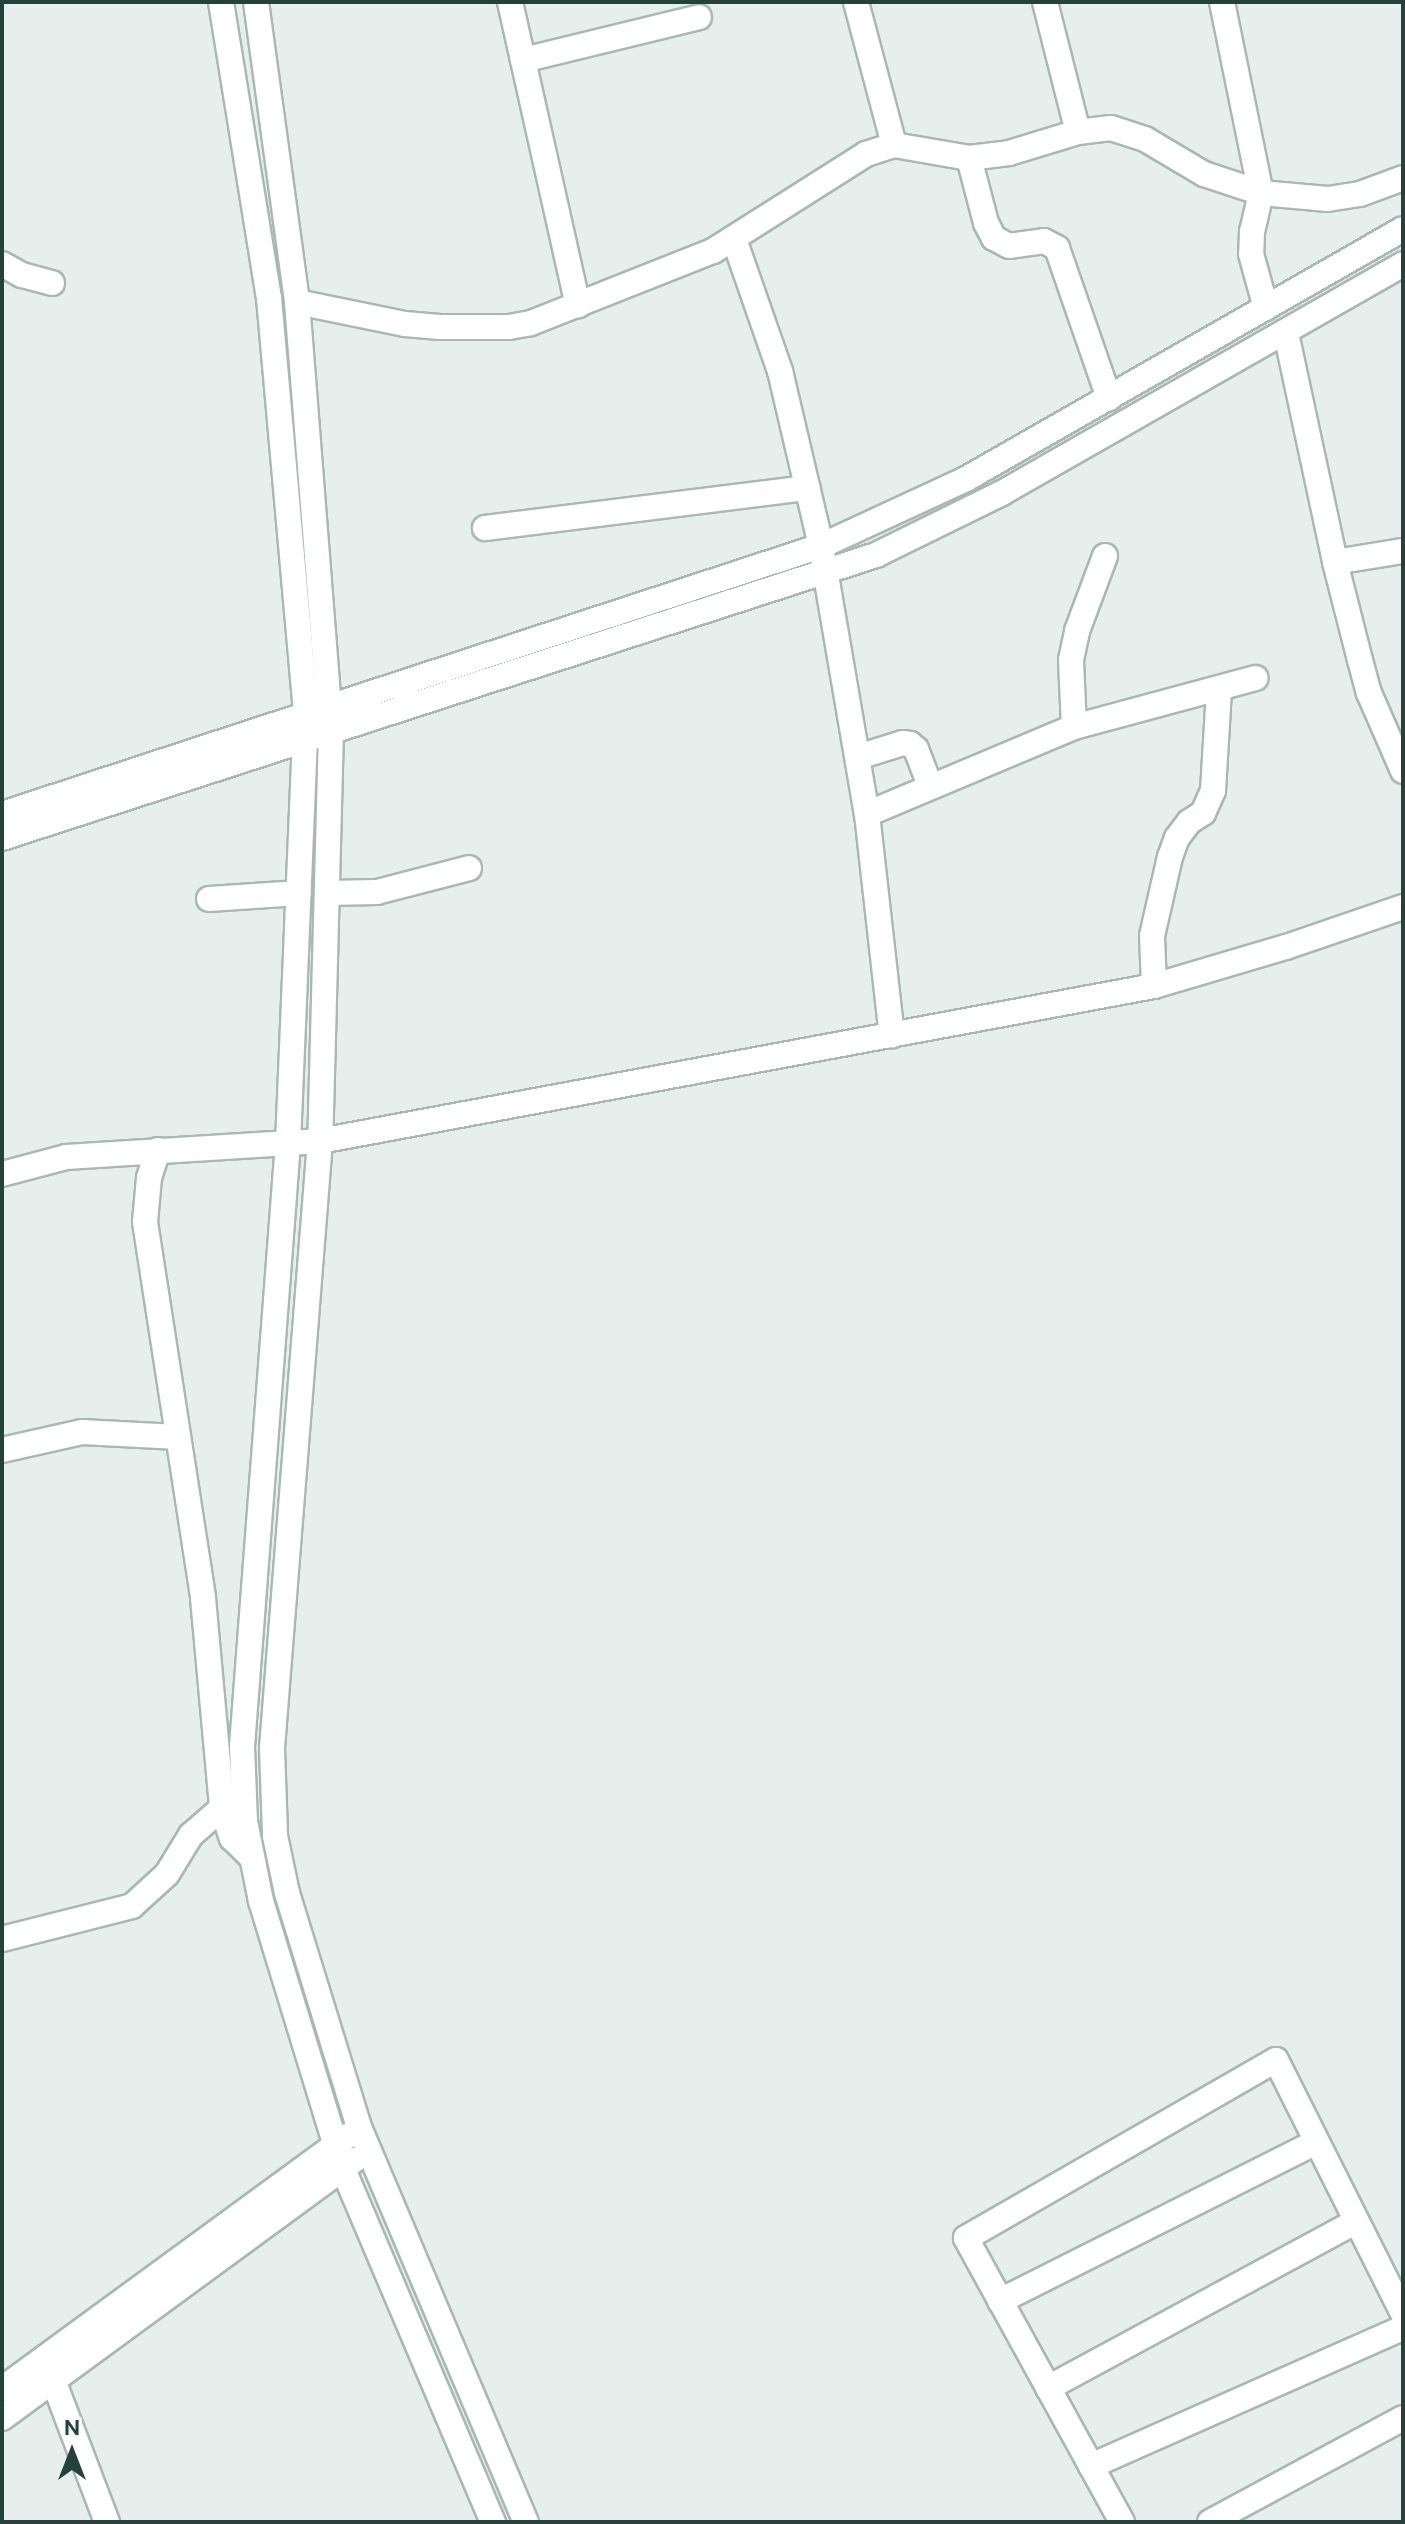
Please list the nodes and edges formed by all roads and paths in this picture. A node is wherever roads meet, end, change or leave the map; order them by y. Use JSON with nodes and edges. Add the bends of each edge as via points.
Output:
{"nodes":[{"id":1,"x":221,"y":2,"type":"edge"},
{"id":2,"x":256,"y":2,"type":"edge"},
{"id":3,"x":510,"y":2,"type":"edge"},
{"id":4,"x":856,"y":2,"type":"edge"},
{"id":5,"x":1045,"y":2,"type":"edge"},
{"id":6,"x":1222,"y":2,"type":"edge"},
{"id":7,"x":699,"y":17,"type":"dead end"},
{"id":8,"x":523,"y":60,"type":"junction"},
{"id":9,"x":1078,"y":132,"type":"junction"},
{"id":10,"x":894,"y":145,"type":"junction"},
{"id":11,"x":969,"y":158,"type":"junction"},
{"id":12,"x":1403,"y":178,"type":"edge"},
{"id":13,"x":1261,"y":193,"type":"junction"},
{"id":14,"x":1403,"y":229,"type":"edge"},
{"id":15,"x":734,"y":239,"type":"junction"},
{"id":16,"x":2,"y":264,"type":"edge"},
{"id":17,"x":1403,"y":264,"type":"edge"},
{"id":18,"x":52,"y":283,"type":"dead end"},
{"id":19,"x":297,"y":302,"type":"junction"},
{"id":20,"x":578,"y":305,"type":"junction"},
{"id":21,"x":1266,"y":308,"type":"junction"},
{"id":22,"x":1286,"y":333,"type":"junction"},
{"id":23,"x":1109,"y":398,"type":"junction"},
{"id":24,"x":808,"y":488,"type":"junction"},
{"id":25,"x":485,"y":528,"type":"dead end"},
{"id":26,"x":821,"y":546,"type":"junction"},
{"id":27,"x":1403,"y":551,"type":"edge"},
{"id":28,"x":1105,"y":556,"type":"dead end"},
{"id":29,"x":1335,"y":562,"type":"junction"},
{"id":30,"x":825,"y":573,"type":"junction"},
{"id":31,"x":1255,"y":678,"type":"dead end"},
{"id":32,"x":1219,"y":689,"type":"junction"},
{"id":33,"x":306,"y":714,"type":"junction"},
{"id":34,"x":331,"y":718,"type":"junction"},
{"id":35,"x":1074,"y":727,"type":"junction"},
{"id":36,"x":306,"y":739,"type":"junction"},
{"id":37,"x":858,"y":757,"type":"junction"},
{"id":38,"x":1403,"y":771,"type":"edge"},
{"id":39,"x":930,"y":786,"type":"junction"},
{"id":40,"x":2,"y":814,"type":"edge"},
{"id":41,"x":867,"y":814,"type":"junction"},
{"id":42,"x":2,"y":838,"type":"edge"},
{"id":43,"x":469,"y":868,"type":"dead end"},
{"id":44,"x":299,"y":893,"type":"junction"},
{"id":45,"x":327,"y":893,"type":"junction"},
{"id":46,"x":209,"y":899,"type":"dead end"},
{"id":47,"x":1403,"y":907,"type":"edge"},
{"id":48,"x":1154,"y":986,"type":"junction"},
{"id":49,"x":892,"y":1036,"type":"junction"},
{"id":50,"x":320,"y":1141,"type":"junction"},
{"id":51,"x":288,"y":1143,"type":"junction"},
{"id":52,"x":158,"y":1150,"type":"junction"},
{"id":53,"x":2,"y":1174,"type":"edge"},
{"id":54,"x":178,"y":1437,"type":"junction"},
{"id":55,"x":2,"y":1450,"type":"edge"},
{"id":56,"x":222,"y":1808,"type":"junction"},
{"id":57,"x":251,"y":1857,"type":"junction"},
{"id":58,"x":2,"y":1939,"type":"edge"},
{"id":59,"x":363,"y":2139,"type":"junction"},
{"id":60,"x":1316,"y":2142,"type":"junction"},
{"id":61,"x":339,"y":2158,"type":"junction"},
{"id":62,"x":1355,"y":2222,"type":"junction"},
{"id":63,"x":1000,"y":2301,"type":"junction"},
{"id":64,"x":1403,"y":2314,"type":"edge"},
{"id":65,"x":1403,"y":2328,"type":"edge"},
{"id":66,"x":53,"y":2380,"type":"junction"},
{"id":67,"x":1048,"y":2388,"type":"junction"},
{"id":68,"x":2,"y":2389,"type":"edge"},
{"id":69,"x":2,"y":2418,"type":"edge"},
{"id":70,"x":1403,"y":2418,"type":"edge"},
{"id":71,"x":1091,"y":2466,"type":"junction"},
{"id":72,"x":107,"y":2522,"type":"edge"},
{"id":73,"x":493,"y":2522,"type":"edge"},
{"id":74,"x":526,"y":2522,"type":"edge"},
{"id":75,"x":1122,"y":2522,"type":"edge"},
{"id":76,"x":1210,"y":2522,"type":"edge"}],
"edges":[{"from":1,"to":33,"type":"street","via":[[269,298]]},
{"from":2,"to":19,"type":"street"},
{"from":3,"to":8,"type":"street"},
{"from":4,"to":10,"type":"street"},
{"from":5,"to":9,"type":"street"},
{"from":6,"to":13,"type":"street"},
{"from":7,"to":8,"type":"street"},
{"from":8,"to":20,"type":"street"},
{"from":9,"to":11,"type":"street","via":[[1009,153]]},
{"from":9,"to":13,"type":"street","via":[[1121,129],[1204,174]]},
{"from":10,"to":11,"type":"street"},
{"from":10,"to":15,"type":"street","via":[[866,154]]},
{"from":11,"to":23,"type":"street","via":[[994,238],[1009,246],[1044,241],[1057,248]]},
{"from":12,"to":13,"type":"street","via":[[1328,199]]},
{"from":13,"to":21,"type":"street","via":[[1251,254]]},
{"from":14,"to":21,"type":"street"},
{"from":15,"to":20,"type":"street"},
{"from":15,"to":24,"type":"street","via":[[780,371]]},
{"from":16,"to":18,"type":"street"},
{"from":17,"to":22,"type":"street"},
{"from":19,"to":20,"type":"street","via":[[405,324],[481,328],[531,323]]},
{"from":19,"to":34,"type":"street"},
{"from":21,"to":23,"type":"street"},
{"from":22,"to":29,"type":"street"},
{"from":22,"to":30,"type":"street","via":[[960,516]]},
{"from":23,"to":26,"type":"street","via":[[917,504]]},
{"from":24,"to":25,"type":"street"},
{"from":24,"to":26,"type":"street"},
{"from":26,"to":30,"type":"street"},
{"from":26,"to":34,"type":"street"},
{"from":27,"to":29,"type":"street"},
{"from":28,"to":35,"type":"street","via":[[1071,660]]},
{"from":29,"to":38,"type":"street","via":[[1369,693]]},
{"from":30,"to":34,"type":"street"},
{"from":30,"to":37,"type":"street"},
{"from":31,"to":32,"type":"street"},
{"from":32,"to":35,"type":"street"},
{"from":32,"to":48,"type":"street","via":[[1213,791],[1203,813],[1177,838],[1170,857],[1152,936]]},
{"from":33,"to":34,"type":"street"},
{"from":33,"to":36,"type":"street"},
{"from":33,"to":40,"type":"street"},
{"from":34,"to":36,"type":"street"},
{"from":34,"to":45,"type":"street"},
{"from":35,"to":39,"type":"street"},
{"from":36,"to":42,"type":"street"},
{"from":36,"to":44,"type":"street"},
{"from":37,"to":39,"type":"street","via":[[910,744]]},
{"from":37,"to":41,"type":"street"},
{"from":39,"to":41,"type":"street"},
{"from":41,"to":49,"type":"street"},
{"from":43,"to":45,"type":"street","via":[[393,889]]},
{"from":44,"to":46,"type":"street"},
{"from":44,"to":51,"type":"street"},
{"from":45,"to":50,"type":"street"},
{"from":47,"to":48,"type":"street"},
{"from":48,"to":49,"type":"street"},
{"from":49,"to":50,"type":"street"},
{"from":50,"to":51,"type":"street"},
{"from":50,"to":59,"type":"street","via":[[272,1748],[272,1807],[287,1893]]},
{"from":51,"to":52,"type":"street"},
{"from":51,"to":57,"type":"street","via":[[242,1747]]},
{"from":52,"to":53,"type":"street","via":[[48,1159]]},
{"from":52,"to":54,"type":"street","via":[[146,1191],[145,1222]]},
{"from":54,"to":55,"type":"street","via":[[82,1432]]},
{"from":54,"to":56,"type":"street","via":[[210,1654]]},
{"from":56,"to":57,"type":"street","via":[[232,1838]]},
{"from":56,"to":58,"type":"street","via":[[191,1835],[167,1874],[132,1906]]},
{"from":57,"to":61,"type":"street"},
{"from":59,"to":61,"type":"street"},
{"from":59,"to":74,"type":"street"},
{"from":60,"to":62,"type":"street"},
{"from":60,"to":63,"type":"street"},
{"from":60,"to":63,"type":"street","via":[[1276,2060],[966,2238]]},
{"from":61,"to":66,"type":"street"},
{"from":61,"to":68,"type":"street"},
{"from":61,"to":73,"type":"street"},
{"from":62,"to":64,"type":"street"},
{"from":62,"to":67,"type":"street"},
{"from":63,"to":67,"type":"street"},
{"from":65,"to":71,"type":"street"},
{"from":66,"to":69,"type":"street"},
{"from":66,"to":72,"type":"street"},
{"from":67,"to":71,"type":"street"},
{"from":70,"to":76,"type":"street"},
{"from":71,"to":75,"type":"street"}]}
